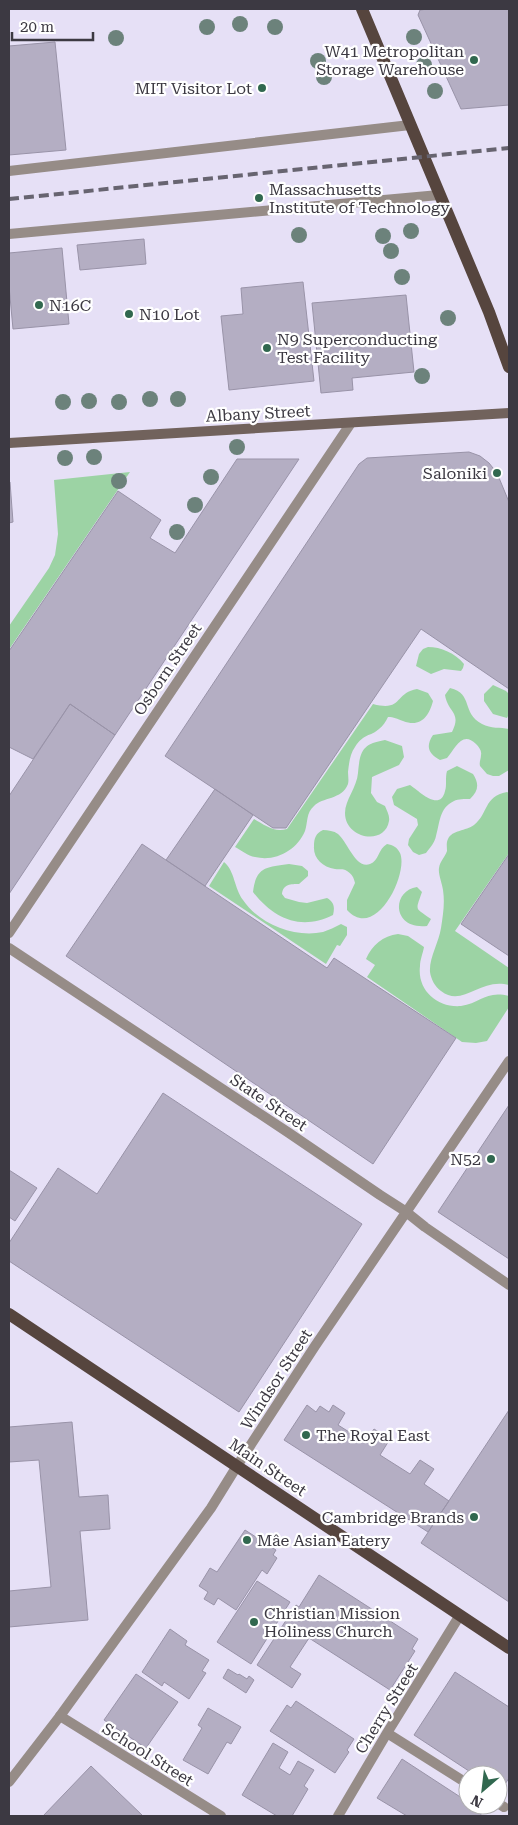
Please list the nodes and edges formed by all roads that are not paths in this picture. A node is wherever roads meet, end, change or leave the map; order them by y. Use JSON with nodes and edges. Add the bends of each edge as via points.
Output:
{"nodes":[{"id":1,"x":362,"y":9,"type":"edge"},
{"id":2,"x":410,"y":126,"type":"junction"},
{"id":3,"x":9,"y":171,"type":"edge"},
{"id":4,"x":439,"y":195,"type":"junction"},
{"id":5,"x":9,"y":234,"type":"edge"},
{"id":6,"x":509,"y":367,"type":"edge"},
{"id":7,"x":509,"y":413,"type":"edge"},
{"id":8,"x":351,"y":422,"type":"junction"},
{"id":9,"x":9,"y":443,"type":"edge"},
{"id":10,"x":9,"y":934,"type":"edge"},
{"id":11,"x":9,"y":948,"type":"edge"},
{"id":12,"x":509,"y":1060,"type":"edge"},
{"id":13,"x":406,"y":1211,"type":"junction"},
{"id":14,"x":509,"y":1285,"type":"edge"},
{"id":15,"x":9,"y":1314,"type":"edge"},
{"id":16,"x":237,"y":1466,"type":"junction"},
{"id":17,"x":460,"y":1616,"type":"junction"},
{"id":18,"x":509,"y":1648,"type":"edge"},
{"id":19,"x":60,"y":1716,"type":"junction"},
{"id":20,"x":387,"y":1733,"type":"junction"},
{"id":21,"x":458,"y":1778,"type":"edge"},
{"id":22,"x":9,"y":1782,"type":"edge"},
{"id":23,"x":221,"y":1816,"type":"edge"},
{"id":24,"x":338,"y":1816,"type":"edge"}],
"edges":[{"from":1,"to":2,"type":"main road"},
{"from":2,"to":3,"type":"street"},
{"from":2,"to":4,"type":"main road"},
{"from":4,"to":5,"type":"street"},
{"from":4,"to":6,"type":"main road"},
{"from":7,"to":8,"type":"main road","name":"Albany Street"},
{"from":8,"to":9,"type":"main road","name":"Albany Street"},
{"from":8,"to":10,"type":"street","name":"Osborn Street"},
{"from":11,"to":13,"type":"street","name":"State Street"},
{"from":12,"to":13,"type":"street","name":"Windsor Street"},
{"from":13,"to":14,"type":"street","name":"State Street"},
{"from":13,"to":16,"type":"street","name":"Windsor Street"},
{"from":15,"to":16,"type":"main road","name":"Main Street"},
{"from":16,"to":17,"type":"main road","name":"Main Street"},
{"from":16,"to":19,"type":"street","name":"Windsor Street","via":[[211,1508]]},
{"from":17,"to":18,"type":"main road","name":"Main Street"},
{"from":17,"to":20,"type":"street","name":"Cherry Street"},
{"from":19,"to":22,"type":"street","name":"Windsor Street"},
{"from":19,"to":23,"type":"street","name":"School Street"},
{"from":20,"to":21,"type":"street"},
{"from":20,"to":24,"type":"street","name":"Cherry Street"}]}
